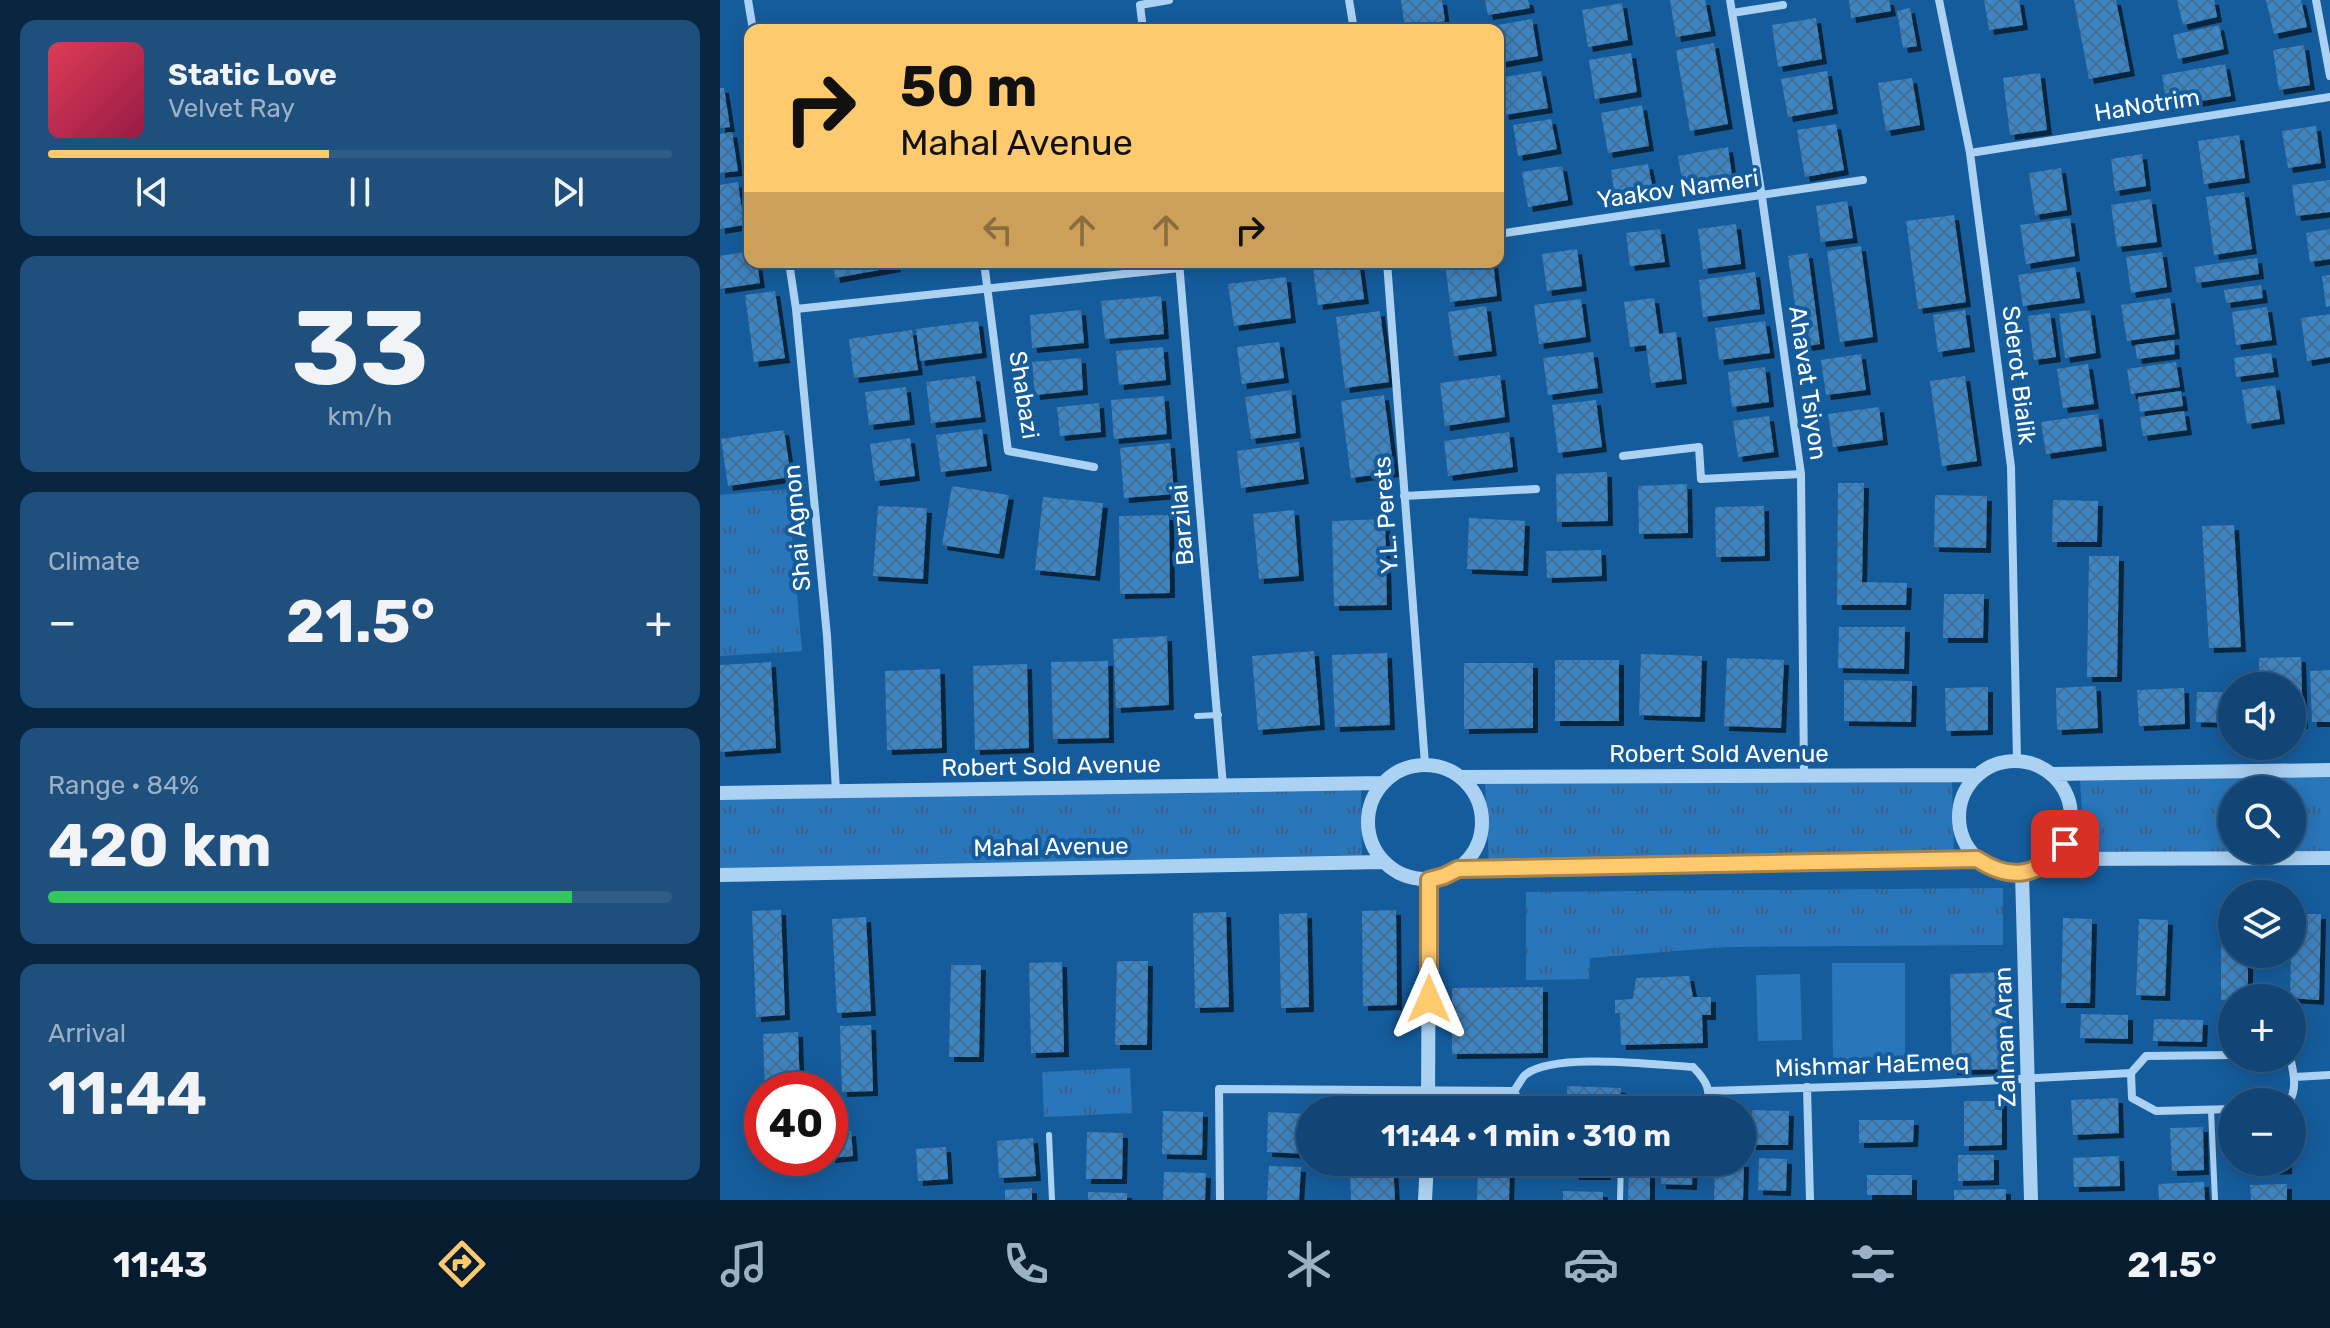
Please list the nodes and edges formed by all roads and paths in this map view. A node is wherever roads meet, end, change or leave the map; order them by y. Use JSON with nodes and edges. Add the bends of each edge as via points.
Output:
{"nodes":[{"id":1,"x":748,"y":0,"type":"edge"},
{"id":2,"x":1169,"y":0,"type":"edge"},
{"id":3,"x":1349,"y":0,"type":"edge"},
{"id":4,"x":1730,"y":0,"type":"edge"},
{"id":5,"x":1939,"y":0,"type":"edge"},
{"id":6,"x":2316,"y":0,"type":"edge"},
{"id":7,"x":1783,"y":5,"type":"dead end"},
{"id":8,"x":1732,"y":13,"type":"junction"},
{"id":9,"x":752,"y":24,"type":"edge"},
{"id":10,"x":1142,"y":24,"type":"edge"},
{"id":11,"x":1353,"y":24,"type":"edge"},
{"id":12,"x":2330,"y":76,"type":"edge"},
{"id":13,"x":2330,"y":97,"type":"edge"},
{"id":14,"x":1970,"y":153,"type":"junction"},
{"id":15,"x":1863,"y":180,"type":"dead end"},
{"id":16,"x":1762,"y":197,"type":"junction"},
{"id":17,"x":1504,"y":233,"type":"edge"},
{"id":18,"x":790,"y":268,"type":"edge"},
{"id":19,"x":985,"y":268,"type":"edge"},
{"id":20,"x":1154,"y":268,"type":"edge"},
{"id":21,"x":1179,"y":268,"type":"edge"},
{"id":22,"x":1387,"y":268,"type":"edge"},
{"id":23,"x":989,"y":288,"type":"junction"},
{"id":24,"x":796,"y":309,"type":"junction"},
{"id":25,"x":1623,"y":456,"type":"dead end"},
{"id":26,"x":1094,"y":467,"type":"dead end"},
{"id":27,"x":1801,"y":474,"type":"junction"},
{"id":28,"x":1536,"y":489,"type":"dead end"},
{"id":29,"x":1404,"y":496,"type":"junction"},
{"id":30,"x":1219,"y":715,"type":"junction"},
{"id":31,"x":1197,"y":716,"type":"dead end"},
{"id":32,"x":2017,"y":760,"type":"junction"},
{"id":33,"x":1425,"y":764,"type":"junction"},
{"id":34,"x":2330,"y":770,"type":"edge"},
{"id":35,"x":2053,"y":774,"type":"junction"},
{"id":36,"x":1976,"y":775,"type":"junction"},
{"id":37,"x":1804,"y":776,"type":"junction"},
{"id":38,"x":1461,"y":777,"type":"junction"},
{"id":39,"x":1382,"y":783,"type":"junction"},
{"id":40,"x":1223,"y":786,"type":"junction"},
{"id":41,"x":836,"y":791,"type":"junction"},
{"id":42,"x":720,"y":793,"type":"edge"},
{"id":43,"x":2330,"y":858,"type":"edge"},
{"id":44,"x":1977,"y":859,"type":"junction"},
{"id":45,"x":2053,"y":859,"type":"junction"},
{"id":46,"x":1382,"y":862,"type":"junction"},
{"id":47,"x":1458,"y":869,"type":"junction"},
{"id":48,"x":2022,"y":873,"type":"junction"},
{"id":49,"x":720,"y":875,"type":"edge"},
{"id":50,"x":1429,"y":880,"type":"junction"},
{"id":51,"x":2218,"y":1055,"type":"edge"},
{"id":52,"x":2294,"y":1072,"type":"edge"},
{"id":53,"x":2131,"y":1073,"type":"junction"},
{"id":54,"x":2330,"y":1075,"type":"edge"},
{"id":55,"x":2295,"y":1077,"type":"junction"},
{"id":56,"x":2028,"y":1078,"type":"junction"},
{"id":57,"x":1807,"y":1087,"type":"junction"},
{"id":58,"x":2294,"y":1088,"type":"edge"},
{"id":59,"x":1429,"y":1089,"type":"junction"},
{"id":60,"x":1514,"y":1091,"type":"junction"},
{"id":61,"x":1710,"y":1091,"type":"junction"},
{"id":62,"x":1429,"y":1096,"type":"edge"},
{"id":63,"x":1516,"y":1096,"type":"edge"},
{"id":64,"x":1709,"y":1096,"type":"edge"},
{"id":65,"x":2211,"y":1110,"type":"junction"},
{"id":66,"x":2218,"y":1110,"type":"edge"},
{"id":67,"x":1049,"y":1135,"type":"dead end"},
{"id":68,"x":1426,"y":1176,"type":"edge"},
{"id":69,"x":1621,"y":1176,"type":"edge"},
{"id":70,"x":1052,"y":1200,"type":"edge"},
{"id":71,"x":1220,"y":1200,"type":"edge"},
{"id":72,"x":1425,"y":1200,"type":"edge"},
{"id":73,"x":1620,"y":1200,"type":"edge"},
{"id":74,"x":1810,"y":1200,"type":"edge"},
{"id":75,"x":2031,"y":1200,"type":"edge"},
{"id":76,"x":2215,"y":1200,"type":"edge"}],
"edges":[{"from":1,"to":9,"type":"street"},
{"from":2,"to":10,"type":"street","via":[[1140,5]]},
{"from":3,"to":11,"type":"street"},
{"from":4,"to":8,"type":"street","name":"Ahavat Tsiyon"},
{"from":5,"to":14,"type":"street","name":"Sderot Bialik"},
{"from":6,"to":12,"type":"street"},
{"from":7,"to":8,"type":"street"},
{"from":8,"to":16,"type":"street","name":"Ahavat Tsiyon"},
{"from":13,"to":14,"type":"street","name":"HaNotrim"},
{"from":14,"to":32,"type":"street","name":"Sderot Bialik","via":[[2011,467]]},
{"from":15,"to":16,"type":"street","name":"Yaakov Nameri"},
{"from":16,"to":17,"type":"street","name":"Yaakov Nameri"},
{"from":16,"to":27,"type":"street","name":"Ahavat Tsiyon"},
{"from":18,"to":24,"type":"street","name":"Shai Agnon"},
{"from":19,"to":23,"type":"street","name":"Shabazi"},
{"from":20,"to":23,"type":"street"},
{"from":21,"to":30,"type":"street","name":"Barzilai"},
{"from":22,"to":29,"type":"street","name":"Y.L. Perets"},
{"from":23,"to":24,"type":"street"},
{"from":23,"to":26,"type":"street","name":"Shabazi","via":[[1008,451]]},
{"from":24,"to":41,"type":"street","name":"Shai Agnon"},
{"from":25,"to":27,"type":"street","via":[[1699,447],[1701,479]]},
{"from":27,"to":37,"type":"street","name":"Ahavat Tsiyon"},
{"from":28,"to":29,"type":"street"},
{"from":29,"to":33,"type":"street","name":"Y.L. Perets"},
{"from":30,"to":31,"type":"lane"},
{"from":30,"to":40,"type":"street","name":"Barzilai"},
{"from":32,"to":35,"type":"street"},
{"from":32,"to":36,"type":"street"},
{"from":33,"to":38,"type":"street"},
{"from":33,"to":39,"type":"street","via":[[1394,773]]},
{"from":34,"to":35,"type":"street"},
{"from":35,"to":45,"type":"street","via":[[2065,789],[2071,826]]},
{"from":36,"to":37,"type":"street","name":"Robert Sold Avenue"},
{"from":36,"to":44,"type":"street","via":[[1959,808],[1959,827]]},
{"from":37,"to":38,"type":"street","name":"Robert Sold Avenue"},
{"from":38,"to":47,"type":"street","via":[[1473,790],[1483,824],[1471,857]]},
{"from":39,"to":40,"type":"street","name":"Robert Sold Avenue"},
{"from":39,"to":46,"type":"street","via":[[1367,814],[1373,848]]},
{"from":40,"to":41,"type":"street","name":"Robert Sold Avenue"},
{"from":41,"to":42,"type":"street","name":"Robert Sold Avenue"},
{"from":43,"to":45,"type":"street"},
{"from":44,"to":47,"type":"street"},
{"from":44,"to":48,"type":"street","via":[[2006,873]]},
{"from":45,"to":48,"type":"street"},
{"from":46,"to":49,"type":"street","name":"Mahal Avenue"},
{"from":46,"to":50,"type":"street","via":[[1412,879]]},
{"from":47,"to":50,"type":"street"},
{"from":48,"to":56,"type":"street","name":"Zalman Aran"},
{"from":50,"to":59,"type":"street"},
{"from":51,"to":53,"type":"street","name":"Mishmar HaEmeq","via":[[2146,1056]]},
{"from":52,"to":55,"type":"street"},
{"from":53,"to":56,"type":"street","name":"Mishmar HaEmeq"},
{"from":53,"to":65,"type":"street","via":[[2132,1098],[2156,1111]]},
{"from":54,"to":55,"type":"street"},
{"from":55,"to":58,"type":"street"},
{"from":56,"to":57,"type":"street","name":"Mishmar HaEmeq"},
{"from":56,"to":75,"type":"street","name":"Zalman Aran"},
{"from":57,"to":61,"type":"street","name":"Mishmar HaEmeq"},
{"from":57,"to":74,"type":"street"},
{"from":59,"to":60,"type":"street"},
{"from":59,"to":62,"type":"street"},
{"from":59,"to":71,"type":"street","via":[[1219,1089]]},
{"from":60,"to":61,"type":"street","via":[[1541,1067],[1572,1062],[1693,1067]]},
{"from":60,"to":63,"type":"street"},
{"from":61,"to":64,"type":"street"},
{"from":65,"to":66,"type":"street"},
{"from":65,"to":76,"type":"lane"},
{"from":67,"to":70,"type":"lane"},
{"from":68,"to":72,"type":"street"},
{"from":69,"to":73,"type":"lane"}]}
